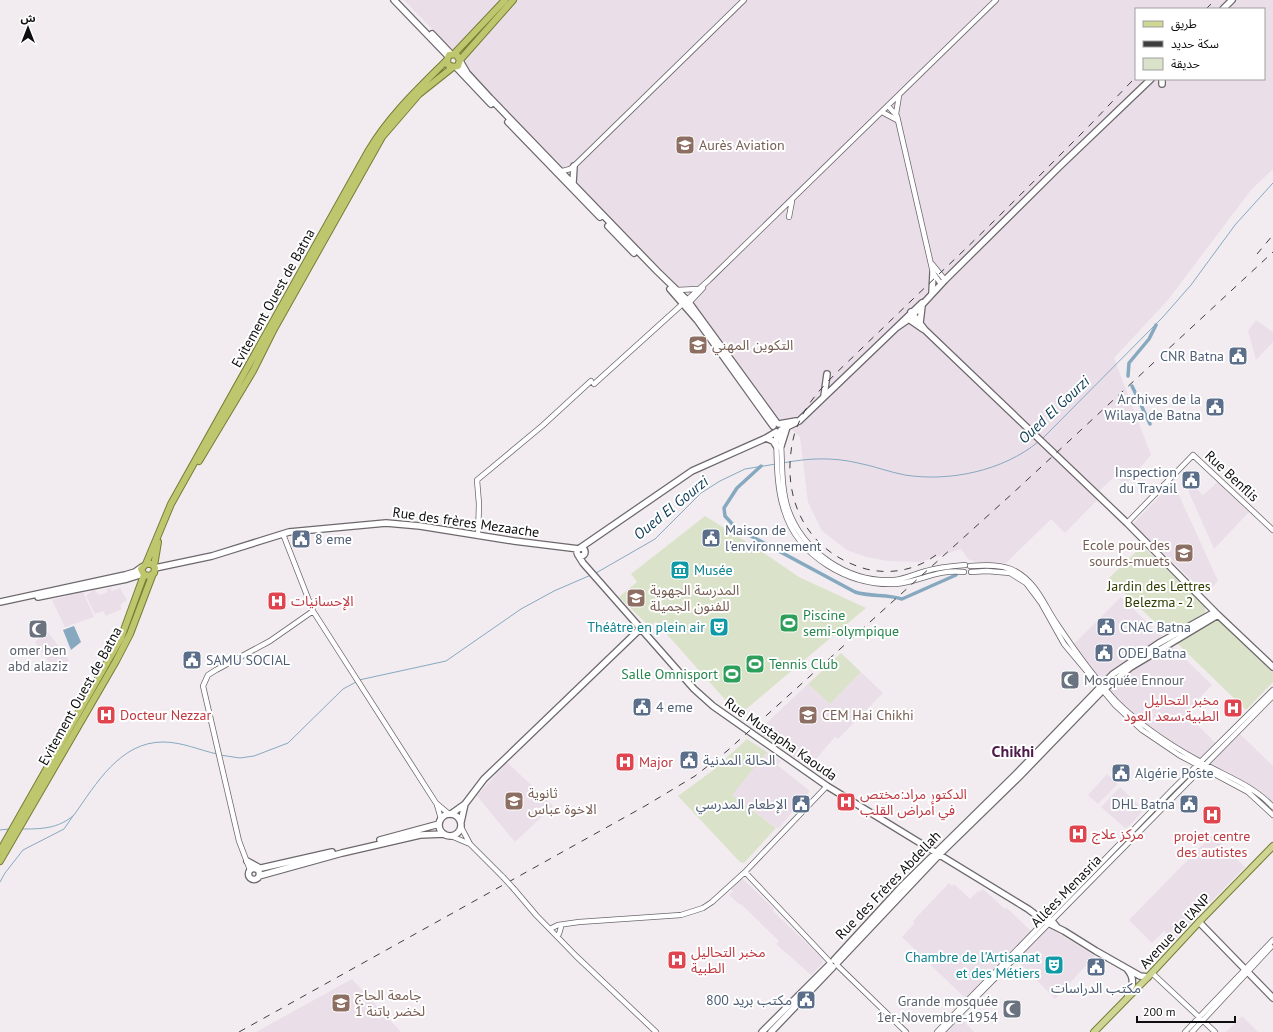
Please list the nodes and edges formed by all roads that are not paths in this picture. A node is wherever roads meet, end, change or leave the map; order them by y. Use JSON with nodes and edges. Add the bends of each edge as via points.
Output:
{"nodes":[{"id":1,"x":394,"y":0,"type":"edge"},
{"id":2,"x":398,"y":0,"type":"edge"},
{"id":3,"x":505,"y":0,"type":"edge"},
{"id":4,"x":513,"y":0,"type":"edge"},
{"id":5,"x":744,"y":0,"type":"edge"},
{"id":6,"x":996,"y":0,"type":"edge"},
{"id":7,"x":1232,"y":0,"type":"edge"},
{"id":8,"x":1224,"y":8,"type":"edge"},
{"id":9,"x":450,"y":56,"type":"junction"},
{"id":10,"x":460,"y":61,"type":"junction"},
{"id":11,"x":454,"y":67,"type":"junction"},
{"id":12,"x":1150,"y":80,"type":"edge"},
{"id":13,"x":899,"y":95,"type":"junction"},
{"id":14,"x":888,"y":106,"type":"junction"},
{"id":15,"x":882,"y":112,"type":"junction"},
{"id":16,"x":896,"y":114,"type":"junction"},
{"id":17,"x":897,"y":120,"type":"junction"},
{"id":18,"x":572,"y":167,"type":"junction"},
{"id":19,"x":559,"y":172,"type":"junction"},
{"id":20,"x":568,"y":178,"type":"junction"},
{"id":21,"x":573,"y":183,"type":"junction"},
{"id":22,"x":792,"y":200,"type":"junction"},
{"id":23,"x":789,"y":217,"type":"dead end"},
{"id":24,"x":932,"y":264,"type":"junction"},
{"id":25,"x":933,"y":273,"type":"junction"},
{"id":26,"x":709,"y":280,"type":"junction"},
{"id":27,"x":943,"y":282,"type":"junction"},
{"id":28,"x":699,"y":288,"type":"junction"},
{"id":29,"x":676,"y":290,"type":"junction"},
{"id":30,"x":932,"y":293,"type":"junction"},
{"id":31,"x":686,"y":302,"type":"junction"},
{"id":32,"x":923,"y":304,"type":"junction"},
{"id":33,"x":910,"y":316,"type":"junction"},
{"id":34,"x":902,"y":325,"type":"junction"},
{"id":35,"x":919,"y":325,"type":"junction"},
{"id":36,"x":896,"y":328,"type":"junction"},
{"id":37,"x":827,"y":374,"type":"dead end"},
{"id":38,"x":824,"y":396,"type":"junction"},
{"id":39,"x":798,"y":421,"type":"junction"},
{"id":40,"x":787,"y":427,"type":"junction"},
{"id":41,"x":777,"y":428,"type":"junction"},
{"id":42,"x":764,"y":438,"type":"junction"},
{"id":43,"x":779,"y":446,"type":"junction"},
{"id":44,"x":780,"y":475,"type":"junction"},
{"id":45,"x":1127,"y":523,"type":"junction"},
{"id":46,"x":1273,"y":530,"type":"edge"},
{"id":47,"x":283,"y":534,"type":"junction"},
{"id":48,"x":478,"y":536,"type":"junction"},
{"id":49,"x":580,"y":552,"type":"junction"},
{"id":50,"x":144,"y":565,"type":"junction"},
{"id":51,"x":968,"y":565,"type":"junction"},
{"id":52,"x":154,"y":570,"type":"junction"},
{"id":53,"x":964,"y":572,"type":"junction"},
{"id":54,"x":971,"y":572,"type":"junction"},
{"id":55,"x":143,"y":575,"type":"junction"},
{"id":56,"x":0,"y":603,"type":"edge"},
{"id":57,"x":313,"y":611,"type":"junction"},
{"id":58,"x":1217,"y":614,"type":"junction"},
{"id":59,"x":641,"y":628,"type":"junction"},
{"id":60,"x":1273,"y":667,"type":"edge"},
{"id":61,"x":1102,"y":688,"type":"junction"},
{"id":62,"x":1273,"y":690,"type":"edge"},
{"id":63,"x":1273,"y":696,"type":"edge"},
{"id":64,"x":1198,"y":765,"type":"junction"},
{"id":65,"x":1204,"y":766,"type":"junction"},
{"id":66,"x":827,"y":786,"type":"junction"},
{"id":67,"x":436,"y":804,"type":"junction"},
{"id":68,"x":465,"y":804,"type":"junction"},
{"id":69,"x":1273,"y":807,"type":"edge"},
{"id":70,"x":450,"y":814,"type":"junction"},
{"id":71,"x":1273,"y":815,"type":"edge"},
{"id":72,"x":440,"y":822,"type":"junction"},
{"id":73,"x":18,"y":825,"type":"junction"},
{"id":74,"x":461,"y":825,"type":"junction"},
{"id":75,"x":444,"y":834,"type":"junction"},
{"id":76,"x":451,"y":836,"type":"junction"},
{"id":77,"x":11,"y":837,"type":"junction"},
{"id":78,"x":470,"y":844,"type":"junction"},
{"id":79,"x":1273,"y":846,"type":"edge"},
{"id":80,"x":0,"y":851,"type":"edge"},
{"id":81,"x":937,"y":854,"type":"junction"},
{"id":82,"x":0,"y":860,"type":"edge"},
{"id":83,"x":247,"y":861,"type":"junction"},
{"id":84,"x":259,"y":869,"type":"junction"},
{"id":85,"x":250,"y":870,"type":"junction"},
{"id":86,"x":745,"y":872,"type":"junction"},
{"id":87,"x":259,"y":876,"type":"junction"},
{"id":88,"x":534,"y":910,"type":"junction"},
{"id":89,"x":1048,"y":921,"type":"junction"},
{"id":90,"x":1199,"y":922,"type":"junction"},
{"id":91,"x":548,"y":923,"type":"junction"},
{"id":92,"x":559,"y":926,"type":"junction"},
{"id":93,"x":552,"y":929,"type":"junction"},
{"id":94,"x":559,"y":934,"type":"junction"},
{"id":95,"x":1273,"y":940,"type":"edge"},
{"id":96,"x":1273,"y":945,"type":"edge"},
{"id":97,"x":581,"y":958,"type":"junction"},
{"id":98,"x":833,"y":963,"type":"junction"},
{"id":99,"x":1123,"y":967,"type":"junction"},
{"id":100,"x":1246,"y":972,"type":"junction"},
{"id":101,"x":1150,"y":975,"type":"junction"},
{"id":102,"x":978,"y":993,"type":"junction"},
{"id":103,"x":1128,"y":996,"type":"junction"},
{"id":104,"x":1273,"y":998,"type":"edge"},
{"id":105,"x":1198,"y":1017,"type":"junction"},
{"id":106,"x":1203,"y":1021,"type":"junction"},
{"id":107,"x":656,"y":1032,"type":"edge"},
{"id":108,"x":762,"y":1032,"type":"edge"},
{"id":109,"x":771,"y":1032,"type":"edge"},
{"id":110,"x":906,"y":1032,"type":"edge"},
{"id":111,"x":937,"y":1032,"type":"edge"},
{"id":112,"x":942,"y":1032,"type":"edge"},
{"id":113,"x":1094,"y":1032,"type":"edge"},
{"id":114,"x":1185,"y":1032,"type":"edge"},
{"id":115,"x":1192,"y":1032,"type":"edge"},
{"id":116,"x":1215,"y":1032,"type":"edge"}],
"edges":[{"from":1,"to":9,"type":"main road"},
{"from":2,"to":9,"type":"main road"},
{"from":3,"to":9,"type":"highway","name":"Evitement Ouest de Batna"},
{"from":4,"to":10,"type":"highway"},
{"from":5,"to":18,"type":"street"},
{"from":6,"to":13,"type":"street"},
{"from":7,"to":8,"type":"main road"},
{"from":9,"to":10,"type":"highway","via":[[458,56]]},
{"from":9,"to":11,"type":"highway","via":[[448,65]]},
{"from":9,"to":50,"type":"highway","name":"Evitement Ouest de Batna","via":[[389,119],[369,150],[171,504]]},
{"from":10,"to":11,"type":"highway","name":"Evitement Ouest de Batna"},
{"from":10,"to":19,"type":"main road","via":[[472,79]]},
{"from":11,"to":19,"type":"main road"},
{"from":11,"to":52,"type":"highway","name":"Evitement Ouest de Batna","via":[[419,94],[382,137],[189,479],[161,534]]},
{"from":12,"to":27,"type":"main road"},
{"from":13,"to":14,"type":"street"},
{"from":13,"to":16,"type":"street"},
{"from":14,"to":15,"type":"street"},
{"from":14,"to":16,"type":"street"},
{"from":15,"to":17,"type":"street"},
{"from":15,"to":22,"type":"street"},
{"from":16,"to":17,"type":"street"},
{"from":17,"to":24,"type":"street"},
{"from":18,"to":19,"type":"street"},
{"from":18,"to":20,"type":"street"},
{"from":18,"to":21,"type":"main road"},
{"from":19,"to":20,"type":"main road"},
{"from":19,"to":31,"type":"main road"},
{"from":20,"to":21,"type":"main road"},
{"from":21,"to":29,"type":"main road"},
{"from":22,"to":23,"type":"street"},
{"from":22,"to":26,"type":"street"},
{"from":24,"to":25,"type":"street"},
{"from":24,"to":27,"type":"street"},
{"from":25,"to":27,"type":"street"},
{"from":25,"to":30,"type":"main road"},
{"from":26,"to":28,"type":"street"},
{"from":26,"to":31,"type":"street"},
{"from":27,"to":30,"type":"main road"},
{"from":28,"to":29,"type":"street"},
{"from":28,"to":31,"type":"street"},
{"from":29,"to":31,"type":"main road"},
{"from":30,"to":32,"type":"main road"},
{"from":31,"to":41,"type":"main road"},
{"from":31,"to":48,"type":"street","via":[[477,480],[480,508]]},
{"from":32,"to":33,"type":"main road"},
{"from":32,"to":35,"type":"main road"},
{"from":33,"to":34,"type":"main road"},
{"from":33,"to":35,"type":"main road"},
{"from":33,"to":36,"type":"main road"},
{"from":34,"to":35,"type":"main road"},
{"from":34,"to":36,"type":"main road"},
{"from":35,"to":45,"type":"main road"},
{"from":36,"to":38,"type":"main road"},
{"from":37,"to":38,"type":"main road","via":[[828,382]]},
{"from":38,"to":39,"type":"main road"},
{"from":39,"to":40,"type":"main road"},
{"from":39,"to":41,"type":"main road"},
{"from":40,"to":41,"type":"main road"},
{"from":40,"to":43,"type":"main road"},
{"from":41,"to":42,"type":"main road"},
{"from":41,"to":43,"type":"street"},
{"from":42,"to":43,"type":"main road"},
{"from":42,"to":49,"type":"main road","via":[[692,471]]},
{"from":43,"to":44,"type":"street"},
{"from":44,"to":51,"type":"street","via":[[788,509],[799,532],[817,552],[846,572],[867,578],[895,580],[941,567]]},
{"from":44,"to":53,"type":"street","via":[[784,511],[796,534],[814,555],[835,570],[868,582],[886,584],[942,572]]},
{"from":45,"to":46,"type":"street","name":"Rue Benflis","via":[[1193,455]]},
{"from":45,"to":58,"type":"main road"},
{"from":47,"to":48,"type":"main road","name":"Rue des frères Mezaache","via":[[386,523]]},
{"from":47,"to":52,"type":"main road","name":"Rue des frères Mezaache","via":[[212,556]]},
{"from":47,"to":57,"type":"street"},
{"from":48,"to":49,"type":"main road","name":"Rue des frères Mezaache"},
{"from":49,"to":59,"type":"main road","name":"Rue Mustapha Kaouda","via":[[586,568]]},
{"from":50,"to":52,"type":"highway"},
{"from":50,"to":55,"type":"highway"},
{"from":50,"to":56,"type":"main road","via":[[135,572],[125,575]]},
{"from":51,"to":53,"type":"street","via":[[963,568]]},
{"from":51,"to":54,"type":"street"},
{"from":51,"to":61,"type":"street","via":[[1006,568],[1028,580],[1043,598],[1051,616]]},
{"from":52,"to":55,"type":"highway"},
{"from":52,"to":73,"type":"highway","name":"Evitement Ouest de Batna","via":[[130,634],[116,661]]},
{"from":53,"to":54,"type":"street"},
{"from":54,"to":61,"type":"street","via":[[1010,574],[1026,583],[1041,603],[1064,644]]},
{"from":55,"to":56,"type":"main road"},
{"from":55,"to":73,"type":"highway","name":"Evitement Ouest de Batna","via":[[121,638]]},
{"from":57,"to":67,"type":"street"},
{"from":57,"to":83,"type":"street","via":[[270,641],[216,670],[205,679],[203,690],[239,841]]},
{"from":58,"to":60,"type":"main road"},
{"from":58,"to":61,"type":"main road","name":"Rue des Frères Abdellah"},
{"from":59,"to":66,"type":"main road","name":"Rue Mustapha Kaouda","via":[[706,700]]},
{"from":59,"to":68,"type":"main road","via":[[489,774]]},
{"from":61,"to":64,"type":"street","via":[[1142,730]]},
{"from":61,"to":81,"type":"main road","name":"Rue des Frères Abdellah","via":[[1020,777]]},
{"from":62,"to":64,"type":"street"},
{"from":63,"to":65,"type":"street","name":"Allées Menasria"},
{"from":64,"to":65,"type":"street"},
{"from":64,"to":89,"type":"street"},
{"from":65,"to":69,"type":"street","via":[[1248,786]]},
{"from":65,"to":71,"type":"street","via":[[1248,792]]},
{"from":65,"to":89,"type":"street","name":"Allées Menasria"},
{"from":66,"to":81,"type":"main road","name":"Rue Mustapha Kaouda"},
{"from":66,"to":86,"type":"street"},
{"from":67,"to":70,"type":"street"},
{"from":67,"to":72,"type":"street"},
{"from":68,"to":70,"type":"main road"},
{"from":68,"to":74,"type":"main road"},
{"from":70,"to":72,"type":"main road"},
{"from":70,"to":74,"type":"main road","via":[[458,817]]},
{"from":72,"to":75,"type":"main road"},
{"from":72,"to":84,"type":"main road"},
{"from":73,"to":77,"type":"highway"},
{"from":74,"to":76,"type":"main road","via":[[459,831]]},
{"from":74,"to":78,"type":"street"},
{"from":75,"to":76,"type":"main road"},
{"from":75,"to":87,"type":"main road","via":[[420,835],[342,852]]},
{"from":76,"to":78,"type":"street"},
{"from":77,"to":80,"type":"highway"},
{"from":77,"to":82,"type":"highway"},
{"from":78,"to":88,"type":"street","bridge":true},
{"from":79,"to":90,"type":"main road","name":"Avenue de l'ANP"},
{"from":81,"to":89,"type":"main road","name":"Rue Mustapha Kaouda"},
{"from":81,"to":98,"type":"main road","name":"Rue des Frères Abdellah"},
{"from":83,"to":84,"type":"main road"},
{"from":83,"to":85,"type":"street"},
{"from":84,"to":85,"type":"main road"},
{"from":84,"to":87,"type":"main road"},
{"from":85,"to":87,"type":"main road","via":[[248,875],[251,879]]},
{"from":86,"to":92,"type":"street","via":[[712,902],[691,912]]},
{"from":86,"to":98,"type":"street"},
{"from":88,"to":91,"type":"street"},
{"from":88,"to":93,"type":"street"},
{"from":89,"to":99,"type":"main road","name":"Rue Mustapha Kaouda"},
{"from":89,"to":102,"type":"street"},
{"from":90,"to":100,"type":"main road"},
{"from":90,"to":101,"type":"main road","name":"Avenue de l'ANP"},
{"from":91,"to":92,"type":"street"},
{"from":91,"to":93,"type":"street"},
{"from":92,"to":93,"type":"street"},
{"from":92,"to":94,"type":"street"},
{"from":93,"to":94,"type":"street"},
{"from":93,"to":97,"type":"street"},
{"from":94,"to":97,"type":"street"},
{"from":95,"to":100,"type":"street"},
{"from":96,"to":100,"type":"street"},
{"from":97,"to":107,"type":"street"},
{"from":98,"to":108,"type":"main road","name":"Rue des Frères Abdellah"},
{"from":98,"to":109,"type":"main road","name":"Rue des Frères Abdellah"},
{"from":98,"to":110,"type":"street"},
{"from":99,"to":101,"type":"main road","name":"Rue Mustapha Kaouda","via":[[1143,977]]},
{"from":99,"to":103,"type":"main road","via":[[1133,979]]},
{"from":100,"to":104,"type":"main road"},
{"from":100,"to":105,"type":"street"},
{"from":100,"to":106,"type":"street"},
{"from":101,"to":103,"type":"main road","name":"Avenue de l'ANP"},
{"from":101,"to":105,"type":"street"},
{"from":102,"to":111,"type":"street"},
{"from":102,"to":112,"type":"street"},
{"from":103,"to":113,"type":"main road","name":"Avenue de l'ANP"},
{"from":105,"to":106,"type":"street"},
{"from":105,"to":114,"type":"street"},
{"from":106,"to":115,"type":"street"},
{"from":106,"to":116,"type":"street"}]}
